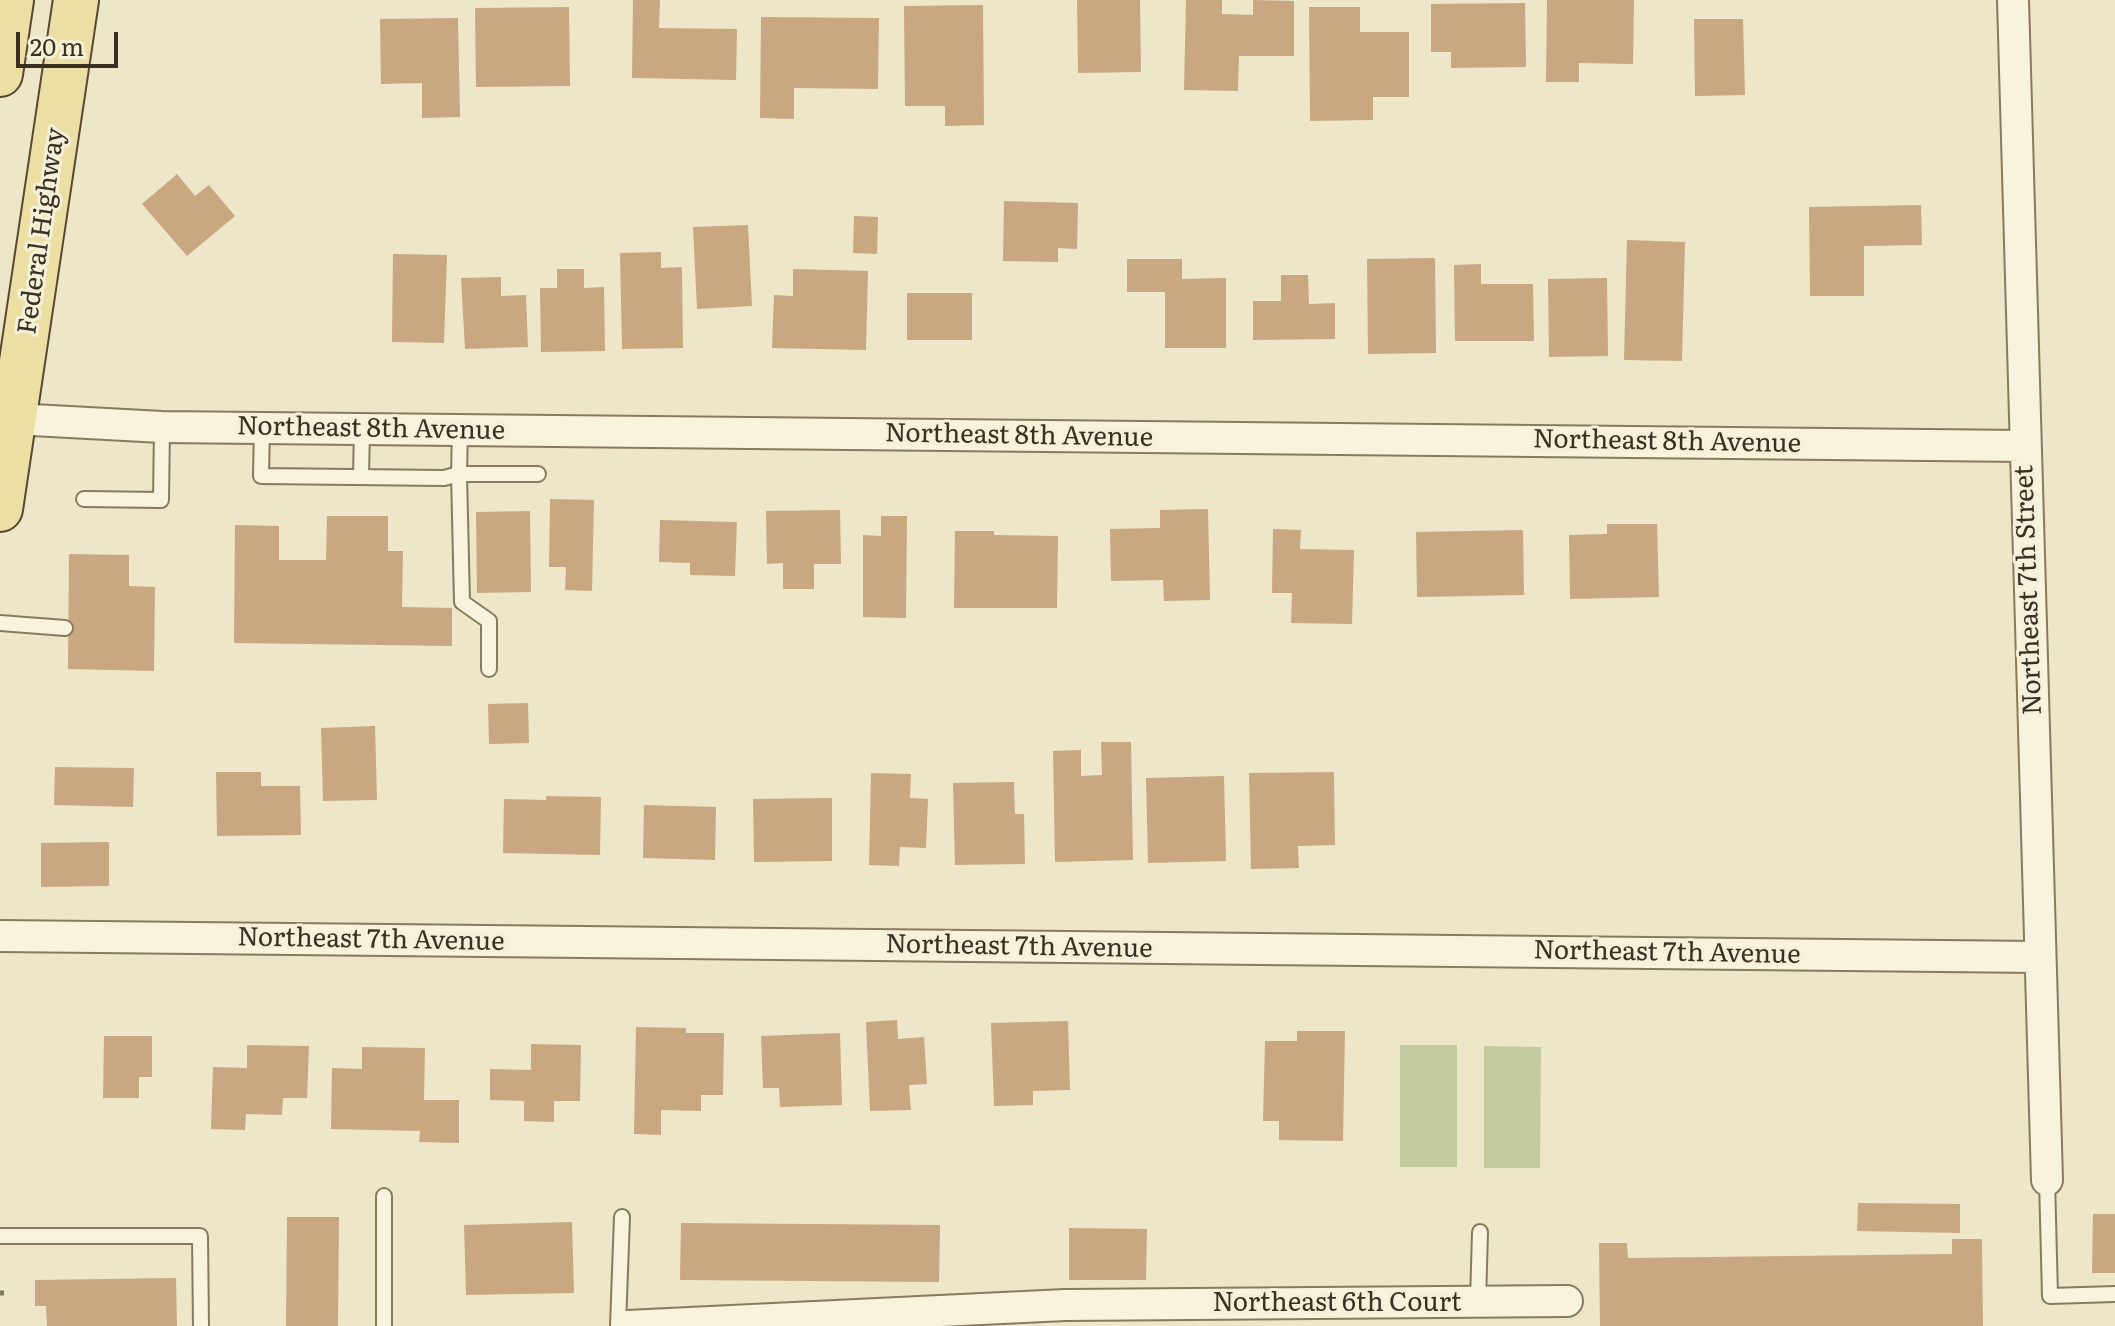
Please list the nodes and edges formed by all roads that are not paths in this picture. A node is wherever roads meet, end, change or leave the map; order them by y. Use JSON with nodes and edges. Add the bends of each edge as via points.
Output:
{"nodes":[{"id":1,"x":76,"y":0,"type":"edge"},
{"id":2,"x":2013,"y":0,"type":"edge"},
{"id":3,"x":7,"y":5,"type":"edge"},
{"id":4,"x":0,"y":74,"type":"edge"},
{"id":5,"x":7,"y":406,"type":"edge"},
{"id":6,"x":162,"y":427,"type":"junction"},
{"id":7,"x":262,"y":427,"type":"junction"},
{"id":8,"x":362,"y":428,"type":"junction"},
{"id":9,"x":460,"y":430,"type":"junction"},
{"id":10,"x":2025,"y":446,"type":"junction"},
{"id":11,"x":459,"y":474,"type":"junction"},
{"id":12,"x":538,"y":474,"type":"dead end"},
{"id":13,"x":361,"y":477,"type":"junction"},
{"id":14,"x":84,"y":499,"type":"dead end"},
{"id":15,"x":0,"y":509,"type":"edge"},
{"id":16,"x":0,"y":623,"type":"edge"},
{"id":17,"x":65,"y":628,"type":"dead end"},
{"id":18,"x":489,"y":669,"type":"dead end"},
{"id":19,"x":0,"y":936,"type":"edge"},
{"id":20,"x":2038,"y":957,"type":"junction"},
{"id":21,"x":2047,"y":1180,"type":"joint"},
{"id":22,"x":384,"y":1196,"type":"dead end"},
{"id":23,"x":622,"y":1217,"type":"dead end"},
{"id":24,"x":1480,"y":1232,"type":"dead end"},
{"id":25,"x":0,"y":1236,"type":"edge"},
{"id":26,"x":2115,"y":1294,"type":"edge"},
{"id":27,"x":1567,"y":1301,"type":"dead end"},
{"id":28,"x":1478,"y":1302,"type":"junction"},
{"id":29,"x":1011,"y":1317,"type":"edge"},
{"id":30,"x":201,"y":1326,"type":"edge"},
{"id":31,"x":384,"y":1326,"type":"edge"},
{"id":32,"x":618,"y":1326,"type":"edge"},
{"id":33,"x":627,"y":1326,"type":"edge"}],
"edges":[{"from":1,"to":5,"type":"main road","name":"Federal Highway"},
{"from":2,"to":10,"type":"street","name":"Northeast 7th Street"},
{"from":3,"to":4,"type":"main road"},
{"from":5,"to":6,"type":"street","name":"Northeast 8th Avenue"},
{"from":5,"to":15,"type":"main road","name":"Federal Highway"},
{"from":6,"to":7,"type":"street","name":"Northeast 8th Avenue"},
{"from":6,"to":14,"type":"lane","via":[[161,500]]},
{"from":7,"to":8,"type":"street","name":"Northeast 8th Avenue"},
{"from":7,"to":13,"type":"lane","via":[[261,476]]},
{"from":8,"to":9,"type":"street","name":"Northeast 8th Avenue"},
{"from":8,"to":13,"type":"lane"},
{"from":9,"to":10,"type":"street","name":"Northeast 8th Avenue"},
{"from":9,"to":11,"type":"lane"},
{"from":10,"to":20,"type":"street","name":"Northeast 7th Street"},
{"from":11,"to":12,"type":"lane"},
{"from":11,"to":13,"type":"lane"},
{"from":11,"to":18,"type":"lane","via":[[462,602],[489,621]]},
{"from":16,"to":17,"type":"lane"},
{"from":19,"to":20,"type":"street","name":"Northeast 7th Avenue"},
{"from":20,"to":21,"type":"street","name":"Northeast 7th Street"},
{"from":21,"to":26,"type":"lane","via":[[2050,1296]]},
{"from":22,"to":31,"type":"lane"},
{"from":23,"to":32,"type":"lane"},
{"from":24,"to":28,"type":"lane"},
{"from":25,"to":30,"type":"lane","via":[[200,1236]]},
{"from":27,"to":28,"type":"street","name":"Northeast 6th Court"},
{"from":28,"to":29,"type":"street","name":"Northeast 6th Court","via":[[1065,1305]]},
{"from":29,"to":33,"type":"street","name":"Northeast 6th Court"}]}
